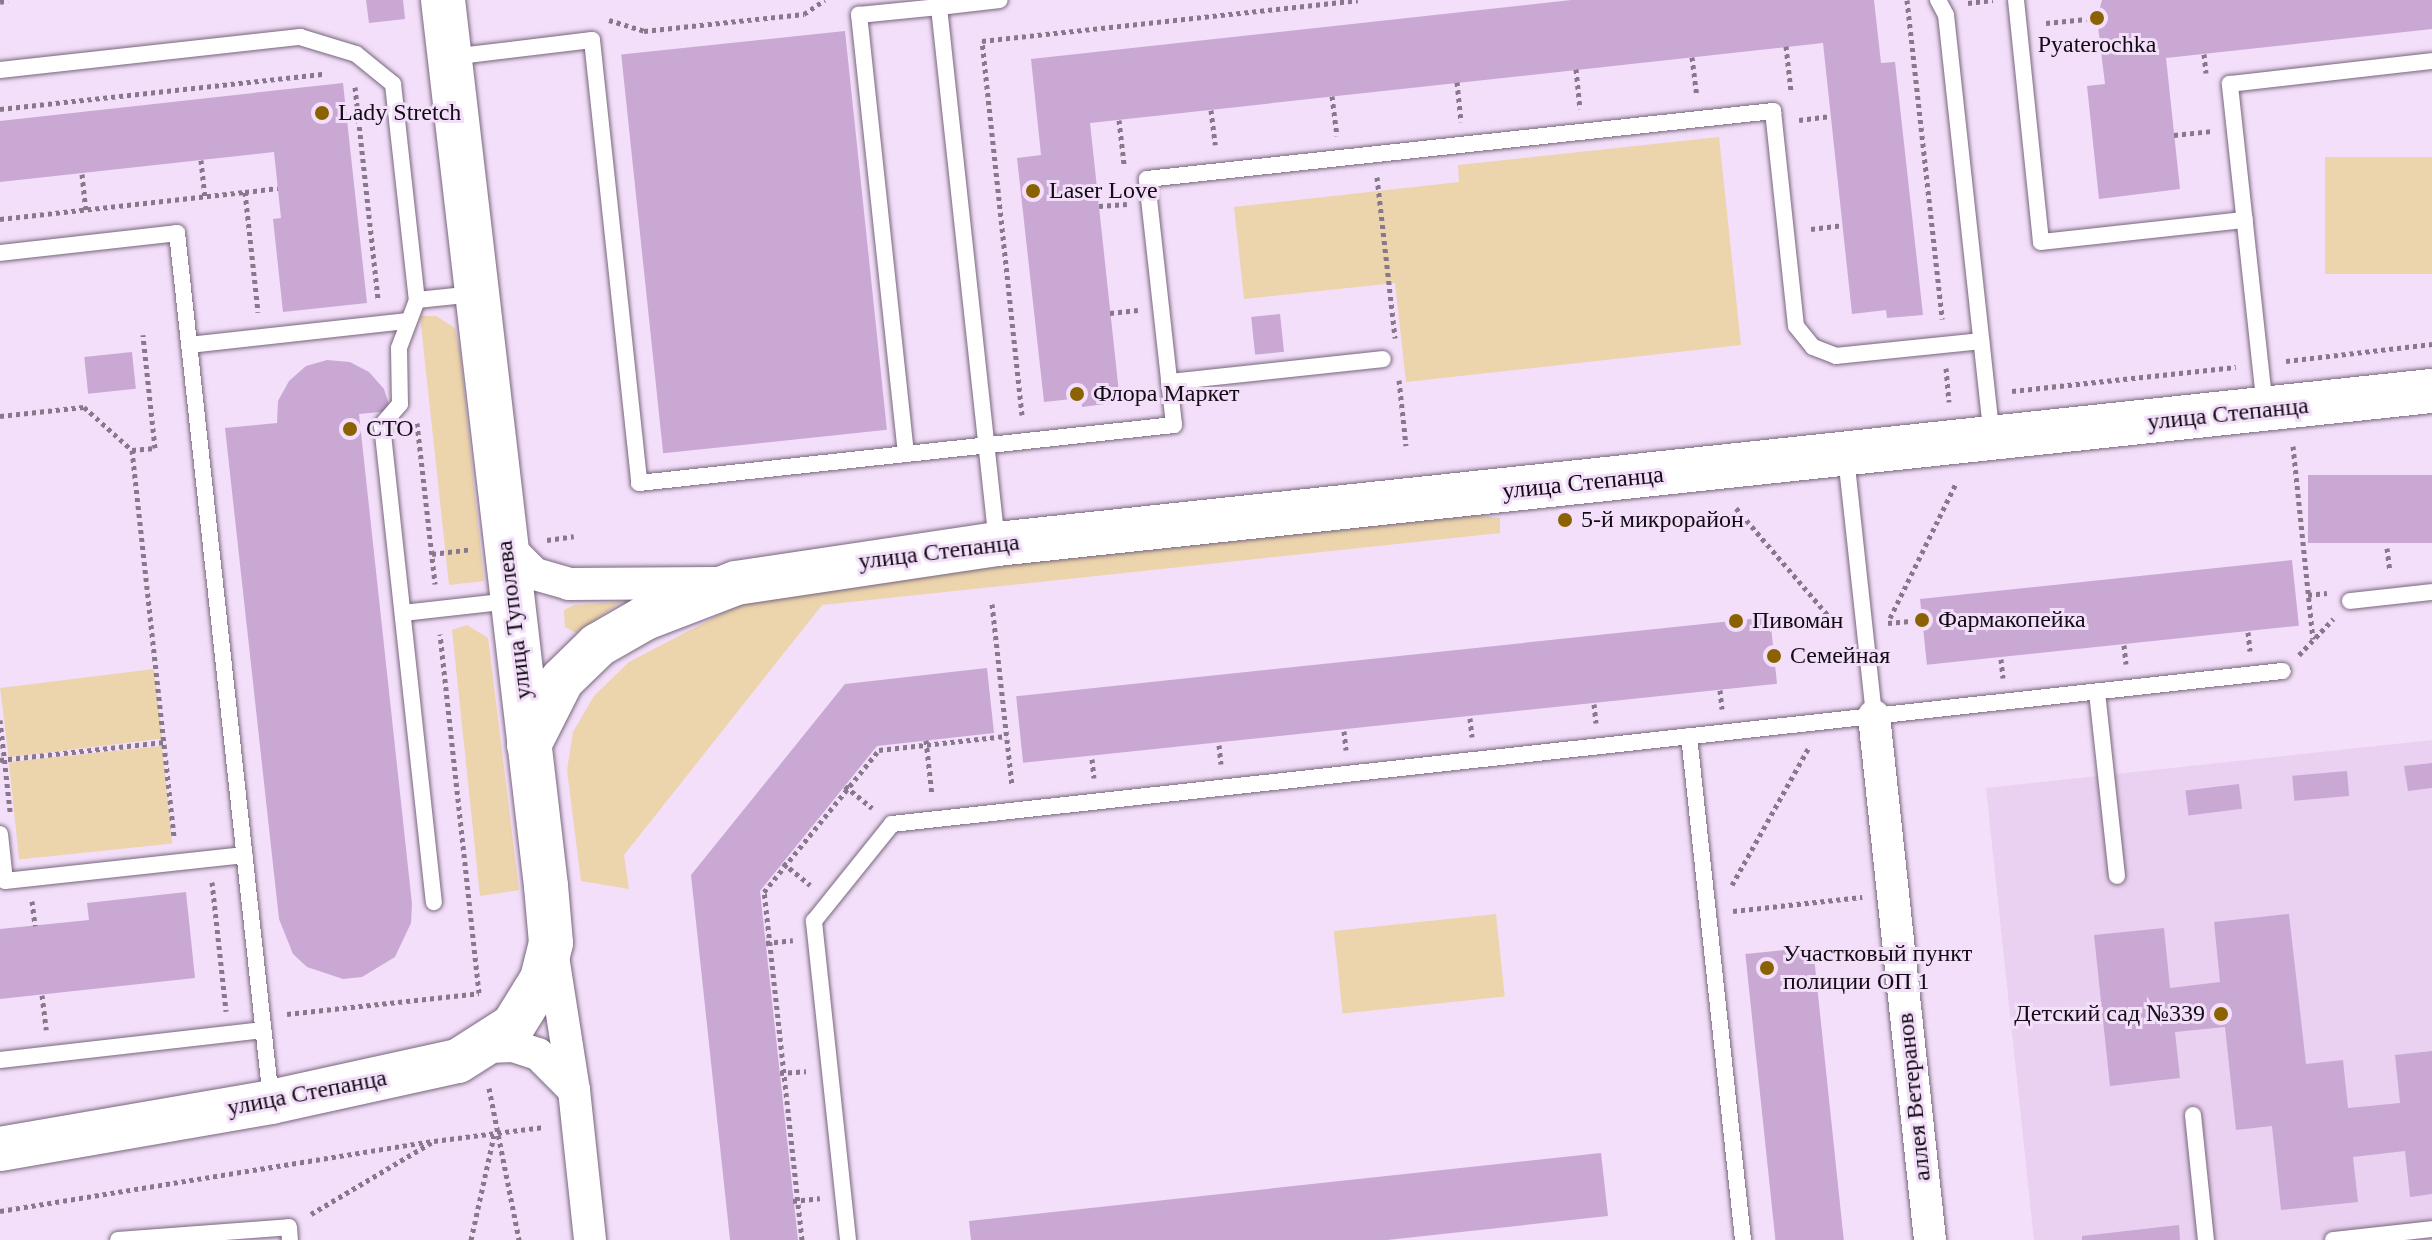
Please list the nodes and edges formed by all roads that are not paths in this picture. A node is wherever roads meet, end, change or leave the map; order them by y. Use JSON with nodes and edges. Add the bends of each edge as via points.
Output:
{"nodes":[{"id":1,"x":443,"y":0,"type":"edge"},
{"id":2,"x":1000,"y":0,"type":"edge"},
{"id":3,"x":1938,"y":0,"type":"edge"},
{"id":4,"x":2016,"y":0,"type":"edge"},
{"id":5,"x":939,"y":7,"type":"junction"},
{"id":6,"x":450,"y":57,"type":"junction"},
{"id":7,"x":2432,"y":61,"type":"edge"},
{"id":8,"x":0,"y":70,"type":"edge"},
{"id":9,"x":2245,"y":220,"type":"junction"},
{"id":10,"x":0,"y":253,"type":"edge"},
{"id":11,"x":477,"y":294,"type":"junction"},
{"id":12,"x":417,"y":300,"type":"junction"},
{"id":13,"x":406,"y":321,"type":"junction"},
{"id":14,"x":1981,"y":341,"type":"junction"},
{"id":15,"x":189,"y":345,"type":"junction"},
{"id":16,"x":1383,"y":359,"type":"dead end"},
{"id":17,"x":1169,"y":382,"type":"junction"},
{"id":18,"x":2432,"y":391,"type":"edge"},
{"id":19,"x":2279,"y":426,"type":"junction"},
{"id":20,"x":1992,"y":440,"type":"junction"},
{"id":21,"x":986,"y":445,"type":"junction"},
{"id":22,"x":906,"y":454,"type":"junction"},
{"id":23,"x":1846,"y":455,"type":"junction"},
{"id":24,"x":997,"y":544,"type":"junction"},
{"id":25,"x":506,"y":545,"type":"junction"},
{"id":26,"x":736,"y":583,"type":"junction"},
{"id":27,"x":2432,"y":592,"type":"edge"},
{"id":28,"x":512,"y":600,"type":"junction"},
{"id":29,"x":2350,"y":601,"type":"road end"},
{"id":30,"x":403,"y":613,"type":"junction"},
{"id":31,"x":2283,"y":671,"type":"road end"},
{"id":32,"x":2097,"y":692,"type":"junction"},
{"id":33,"x":1874,"y":716,"type":"junction"},
{"id":34,"x":1689,"y":736,"type":"junction"},
{"id":35,"x":529,"y":745,"type":"junction"},
{"id":36,"x":0,"y":834,"type":"edge"},
{"id":37,"x":245,"y":855,"type":"junction"},
{"id":38,"x":2117,"y":876,"type":"dead end"},
{"id":39,"x":434,"y":902,"type":"dead end"},
{"id":40,"x":551,"y":943,"type":"junction"},
{"id":41,"x":263,"y":1024,"type":"junction"},
{"id":42,"x":0,"y":1060,"type":"edge"},
{"id":43,"x":488,"y":1064,"type":"junction"},
{"id":44,"x":574,"y":1090,"type":"junction"},
{"id":45,"x":271,"y":1102,"type":"junction"},
{"id":46,"x":2193,"y":1115,"type":"dead end"},
{"id":47,"x":0,"y":1149,"type":"edge"},
{"id":48,"x":2432,"y":1229,"type":"edge"},
{"id":49,"x":290,"y":1233,"type":"edge"},
{"id":50,"x":118,"y":1240,"type":"edge"},
{"id":51,"x":590,"y":1240,"type":"edge"},
{"id":52,"x":848,"y":1240,"type":"edge"},
{"id":53,"x":1743,"y":1240,"type":"edge"},
{"id":54,"x":1930,"y":1240,"type":"edge"},
{"id":55,"x":2206,"y":1240,"type":"edge"},
{"id":56,"x":2333,"y":1240,"type":"edge"}],
"edges":[{"from":1,"to":6,"type":"street","name":"улица Туполева"},
{"from":2,"to":5,"type":"lane"},
{"from":3,"to":14,"type":"lane","via":[[1946,15]]},
{"from":4,"to":9,"type":"lane","via":[[2041,242]]},
{"from":5,"to":21,"type":"lane"},
{"from":5,"to":22,"type":"lane","via":[[859,15]]},
{"from":6,"to":11,"type":"street","name":"улица Туполева"},
{"from":6,"to":22,"type":"lane","via":[[592,40],[639,483]]},
{"from":7,"to":9,"type":"lane","via":[[2230,84]]},
{"from":8,"to":12,"type":"lane","via":[[300,37],[356,54],[393,84]]},
{"from":9,"to":19,"type":"lane","via":[[2260,364]]},
{"from":10,"to":15,"type":"lane","via":[[177,233]]},
{"from":11,"to":12,"type":"lane"},
{"from":11,"to":25,"type":"street","name":"улица Туполева"},
{"from":12,"to":13,"type":"lane"},
{"from":13,"to":15,"type":"lane"},
{"from":13,"to":30,"type":"lane","via":[[399,348],[400,404],[382,425]]},
{"from":14,"to":17,"type":"lane","via":[[1836,356],[1813,347],[1796,326],[1773,111],[1147,179]]},
{"from":14,"to":20,"type":"lane"},
{"from":15,"to":37,"type":"lane"},
{"from":16,"to":17,"type":"lane"},
{"from":17,"to":21,"type":"lane","via":[[1174,425]]},
{"from":18,"to":19,"type":"street","name":"улица Степанца"},
{"from":19,"to":20,"type":"street","name":"улица Степанца"},
{"from":20,"to":23,"type":"street","name":"улица Степанца"},
{"from":21,"to":22,"type":"lane"},
{"from":21,"to":24,"type":"lane"},
{"from":23,"to":24,"type":"street","name":"улица Степанца"},
{"from":23,"to":33,"type":"lane"},
{"from":24,"to":26,"type":"street","name":"улица Степанца"},
{"from":25,"to":26,"type":"street","name":"улица Степанца","via":[[535,574],[569,584]]},
{"from":25,"to":28,"type":"street","name":"улица Туполева"},
{"from":26,"to":35,"type":"street","name":"улица Степанца","via":[[645,618],[598,645],[562,680]]},
{"from":27,"to":29,"type":"lane"},
{"from":28,"to":30,"type":"lane"},
{"from":28,"to":35,"type":"street","name":"улица Туполева"},
{"from":30,"to":39,"type":"lane"},
{"from":31,"to":32,"type":"lane"},
{"from":32,"to":33,"type":"lane"},
{"from":32,"to":38,"type":"lane"},
{"from":33,"to":34,"type":"lane"},
{"from":33,"to":54,"type":"street","name":"аллея Ветеранов"},
{"from":34,"to":52,"type":"lane","via":[[892,824],[814,921]]},
{"from":34,"to":53,"type":"lane","via":[[1712,913]]},
{"from":35,"to":40,"type":"street","name":"улица Туполева"},
{"from":36,"to":37,"type":"lane","via":[[5,881]]},
{"from":37,"to":41,"type":"lane"},
{"from":40,"to":43,"type":"street","name":"улица Степанца","via":[[532,1001]]},
{"from":40,"to":44,"type":"street","name":"улица Туполева"},
{"from":41,"to":42,"type":"lane","via":[[229,1034]]},
{"from":41,"to":45,"type":"lane"},
{"from":43,"to":44,"type":"street","via":[[513,1046],[538,1054]]},
{"from":43,"to":45,"type":"street","name":"улица Степанца","via":[[458,1061]]},
{"from":44,"to":51,"type":"street","name":"улица Туполева"},
{"from":45,"to":47,"type":"street","name":"улица Степанца"},
{"from":46,"to":55,"type":"lane"},
{"from":48,"to":56,"type":"lane"},
{"from":49,"to":50,"type":"lane"}]}
